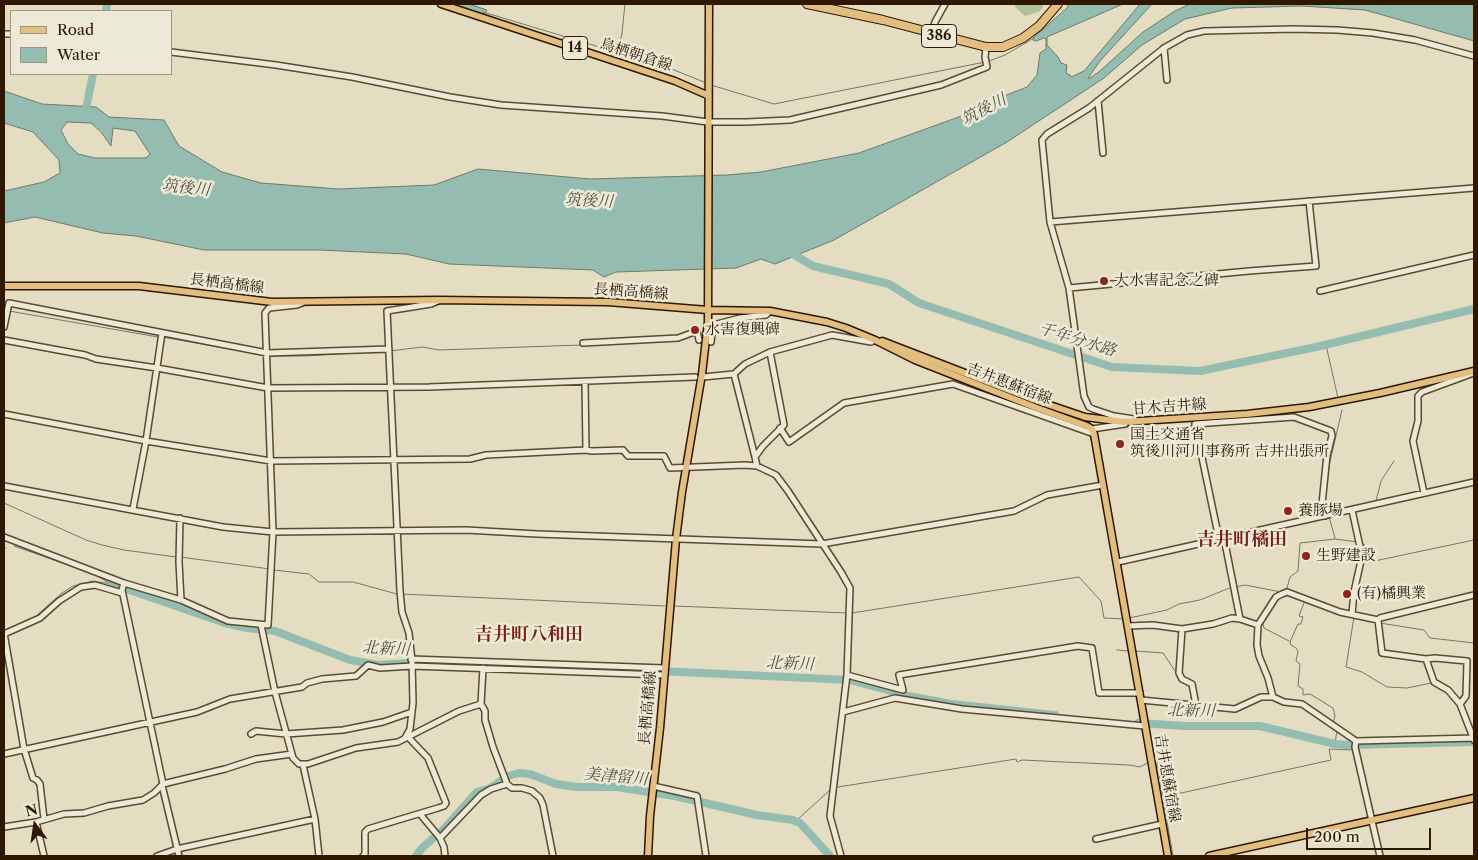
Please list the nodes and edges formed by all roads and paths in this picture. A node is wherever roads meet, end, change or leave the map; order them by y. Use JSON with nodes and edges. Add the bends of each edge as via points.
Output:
{"nodes":[{"id":1,"x":441,"y":4,"type":"edge"},
{"id":2,"x":709,"y":4,"type":"edge"},
{"id":3,"x":807,"y":4,"type":"edge"},
{"id":4,"x":945,"y":4,"type":"edge"},
{"id":5,"x":1058,"y":4,"type":"edge"},
{"id":6,"x":932,"y":34,"type":"junction"},
{"id":7,"x":986,"y":47,"type":"junction"},
{"id":8,"x":1164,"y":48,"type":"junction"},
{"id":9,"x":172,"y":52,"type":"edge"},
{"id":10,"x":1474,"y":56,"type":"edge"},
{"id":11,"x":1167,"y":80,"type":"dead end"},
{"id":12,"x":707,"y":95,"type":"junction"},
{"id":13,"x":1098,"y":101,"type":"junction"},
{"id":14,"x":708,"y":126,"type":"junction"},
{"id":15,"x":1103,"y":153,"type":"dead end"},
{"id":16,"x":1474,"y":188,"type":"edge"},
{"id":17,"x":1310,"y":201,"type":"junction"},
{"id":18,"x":1050,"y":222,"type":"junction"},
{"id":19,"x":1474,"y":255,"type":"edge"},
{"id":20,"x":4,"y":286,"type":"edge"},
{"id":21,"x":1069,"y":288,"type":"junction"},
{"id":22,"x":1320,"y":291,"type":"dead end"},
{"id":23,"x":438,"y":300,"type":"junction"},
{"id":24,"x":302,"y":302,"type":"junction"},
{"id":25,"x":708,"y":307,"type":"junction"},
{"id":26,"x":770,"y":311,"type":"junction"},
{"id":27,"x":4,"y":327,"type":"edge"},
{"id":28,"x":162,"y":333,"type":"junction"},
{"id":29,"x":4,"y":340,"type":"edge"},
{"id":30,"x":699,"y":340,"type":"dead end"},
{"id":31,"x":875,"y":340,"type":"junction"},
{"id":32,"x":711,"y":342,"type":"dead end"},
{"id":33,"x":583,"y":343,"type":"dead end"},
{"id":34,"x":389,"y":349,"type":"junction"},
{"id":35,"x":770,"y":352,"type":"junction"},
{"id":36,"x":267,"y":353,"type":"junction"},
{"id":37,"x":157,"y":368,"type":"junction"},
{"id":38,"x":1474,"y":371,"type":"edge"},
{"id":39,"x":734,"y":374,"type":"junction"},
{"id":40,"x":695,"y":377,"type":"dead end"},
{"id":41,"x":703,"y":377,"type":"dead end"},
{"id":42,"x":585,"y":382,"type":"junction"},
{"id":43,"x":268,"y":388,"type":"junction"},
{"id":44,"x":391,"y":388,"type":"junction"},
{"id":45,"x":4,"y":414,"type":"edge"},
{"id":46,"x":1145,"y":421,"type":"junction"},
{"id":47,"x":780,"y":428,"type":"junction"},
{"id":48,"x":1194,"y":429,"type":"junction"},
{"id":49,"x":1093,"y":431,"type":"junction"},
{"id":50,"x":1146,"y":433,"type":"dead end"},
{"id":51,"x":146,"y":441,"type":"junction"},
{"id":52,"x":586,"y":450,"type":"junction"},
{"id":53,"x":755,"y":457,"type":"junction"},
{"id":54,"x":394,"y":459,"type":"junction"},
{"id":55,"x":271,"y":461,"type":"junction"},
{"id":56,"x":757,"y":466,"type":"junction"},
{"id":57,"x":686,"y":467,"type":"junction"},
{"id":58,"x":1474,"y":482,"type":"edge"},
{"id":59,"x":1103,"y":485,"type":"junction"},
{"id":60,"x":4,"y":486,"type":"edge"},
{"id":61,"x":1424,"y":494,"type":"junction"},
{"id":62,"x":132,"y":509,"type":"junction"},
{"id":63,"x":1352,"y":510,"type":"junction"},
{"id":64,"x":1325,"y":516,"type":"junction"},
{"id":65,"x":180,"y":518,"type":"junction"},
{"id":66,"x":397,"y":530,"type":"junction"},
{"id":67,"x":273,"y":532,"type":"junction"},
{"id":68,"x":4,"y":537,"type":"edge"},
{"id":69,"x":676,"y":539,"type":"junction"},
{"id":70,"x":1222,"y":539,"type":"junction"},
{"id":71,"x":822,"y":544,"type":"junction"},
{"id":72,"x":1118,"y":562,"type":"junction"},
{"id":73,"x":123,"y":588,"type":"junction"},
{"id":74,"x":1474,"y":595,"type":"edge"},
{"id":75,"x":181,"y":600,"type":"junction"},
{"id":76,"x":1354,"y":614,"type":"junction"},
{"id":77,"x":1240,"y":618,"type":"junction"},
{"id":78,"x":1127,"y":621,"type":"junction"},
{"id":79,"x":1378,"y":622,"type":"junction"},
{"id":80,"x":1258,"y":625,"type":"junction"},
{"id":81,"x":261,"y":626,"type":"junction"},
{"id":82,"x":1182,"y":629,"type":"junction"},
{"id":83,"x":4,"y":634,"type":"edge"},
{"id":84,"x":1426,"y":659,"type":"junction"},
{"id":85,"x":1467,"y":661,"type":"junction"},
{"id":86,"x":1474,"y":661,"type":"edge"},
{"id":87,"x":412,"y":662,"type":"junction"},
{"id":88,"x":483,"y":668,"type":"junction"},
{"id":89,"x":664,"y":672,"type":"junction"},
{"id":90,"x":847,"y":675,"type":"junction"},
{"id":91,"x":275,"y":692,"type":"junction"},
{"id":92,"x":1141,"y":697,"type":"junction"},
{"id":93,"x":1273,"y":697,"type":"junction"},
{"id":94,"x":1461,"y":703,"type":"junction"},
{"id":95,"x":481,"y":704,"type":"junction"},
{"id":96,"x":1196,"y":705,"type":"junction"},
{"id":97,"x":412,"y":712,"type":"junction"},
{"id":98,"x":843,"y":712,"type":"junction"},
{"id":99,"x":150,"y":723,"type":"junction"},
{"id":100,"x":1145,"y":723,"type":"junction"},
{"id":101,"x":251,"y":734,"type":"dead end"},
{"id":102,"x":286,"y":734,"type":"junction"},
{"id":103,"x":406,"y":737,"type":"junction"},
{"id":104,"x":1474,"y":739,"type":"edge"},
{"id":105,"x":1356,"y":744,"type":"junction"},
{"id":106,"x":24,"y":750,"type":"junction"},
{"id":107,"x":4,"y":754,"type":"edge"},
{"id":108,"x":292,"y":754,"type":"junction"},
{"id":109,"x":303,"y":765,"type":"junction"},
{"id":110,"x":506,"y":780,"type":"junction"},
{"id":111,"x":162,"y":784,"type":"junction"},
{"id":112,"x":653,"y":786,"type":"junction"},
{"id":113,"x":1474,"y":798,"type":"edge"},
{"id":114,"x":420,"y":814,"type":"junction"},
{"id":115,"x":44,"y":819,"type":"junction"},
{"id":116,"x":315,"y":819,"type":"junction"},
{"id":117,"x":1372,"y":821,"type":"junction"},
{"id":118,"x":36,"y":822,"type":"junction"},
{"id":119,"x":1162,"y":824,"type":"junction"},
{"id":120,"x":4,"y":827,"type":"edge"},
{"id":121,"x":439,"y":838,"type":"junction"},
{"id":122,"x":1096,"y":839,"type":"dead end"},
{"id":123,"x":177,"y":849,"type":"junction"},
{"id":124,"x":44,"y":856,"type":"edge"},
{"id":125,"x":157,"y":856,"type":"edge"},
{"id":126,"x":179,"y":856,"type":"edge"},
{"id":127,"x":319,"y":856,"type":"edge"},
{"id":128,"x":363,"y":856,"type":"edge"},
{"id":129,"x":445,"y":856,"type":"edge"},
{"id":130,"x":553,"y":856,"type":"edge"},
{"id":131,"x":648,"y":856,"type":"edge"},
{"id":132,"x":706,"y":856,"type":"edge"},
{"id":133,"x":841,"y":856,"type":"edge"},
{"id":134,"x":1168,"y":856,"type":"edge"},
{"id":135,"x":1209,"y":856,"type":"edge"},
{"id":136,"x":1380,"y":856,"type":"edge"}],
"edges":[{"from":1,"to":12,"type":"main road","name":"鳥栖朝倉線","number":"14","via":[[675,81]]},
{"from":2,"to":12,"type":"main road"},
{"from":3,"to":6,"type":"highway","number":"386"},
{"from":4,"to":6,"type":"street"},
{"from":5,"to":7,"type":"highway","number":"386","via":[[1039,26],[1023,38],[1003,47]]},
{"from":6,"to":7,"type":"highway","number":"386"},
{"from":7,"to":14,"type":"street","via":[[986,68],[941,85],[790,120]]},
{"from":8,"to":10,"type":"street","via":[[1187,35],[1204,31],[1337,30],[1415,40]]},
{"from":8,"to":11,"type":"street"},
{"from":8,"to":13,"type":"street"},
{"from":9,"to":14,"type":"street","via":[[352,77],[501,105],[662,116]]},
{"from":12,"to":14,"type":"main road"},
{"from":13,"to":15,"type":"street"},
{"from":13,"to":18,"type":"street","via":[[1042,140]]},
{"from":14,"to":25,"type":"main road"},
{"from":16,"to":17,"type":"street"},
{"from":17,"to":18,"type":"street"},
{"from":17,"to":21,"type":"street","via":[[1316,266]]},
{"from":18,"to":21,"type":"street"},
{"from":19,"to":22,"type":"street"},
{"from":20,"to":24,"type":"main road","name":"長栖高橋線","via":[[139,286],[272,302]]},
{"from":21,"to":46,"type":"street","via":[[1084,396],[1089,407],[1114,416]]},
{"from":23,"to":24,"type":"main road","name":"長栖高橋線"},
{"from":23,"to":25,"type":"main road","name":"長栖高橋線"},
{"from":23,"to":34,"type":"street","via":[[431,304],[387,310]]},
{"from":24,"to":36,"type":"street","via":[[269,308],[265,313]]},
{"from":25,"to":26,"type":"main road","name":"吉井恵蘇宿線"},
{"from":25,"to":57,"type":"main road","name":"長栖高橋線","via":[[702,374]]},
{"from":26,"to":31,"type":"main road","name":"吉井恵蘇宿線","via":[[827,322]]},
{"from":26,"to":32,"type":"street","via":[[766,315],[713,325]]},
{"from":27,"to":28,"type":"street","via":[[8,303]]},
{"from":28,"to":36,"type":"street"},
{"from":28,"to":37,"type":"street"},
{"from":29,"to":37,"type":"street"},
{"from":30,"to":33,"type":"street","via":[[697,331],[678,338]]},
{"from":31,"to":35,"type":"street","via":[[870,342],[832,335]]},
{"from":31,"to":46,"type":"main road","name":"甘木吉井線","via":[[1085,417],[1107,421]]},
{"from":31,"to":49,"type":"main road","name":"吉井恵蘇宿線","via":[[915,360]]},
{"from":34,"to":36,"type":"street"},
{"from":34,"to":44,"type":"street"},
{"from":35,"to":39,"type":"street","via":[[745,364]]},
{"from":35,"to":47,"type":"street","via":[[784,425]]},
{"from":36,"to":43,"type":"street"},
{"from":37,"to":43,"type":"street"},
{"from":37,"to":51,"type":"street"},
{"from":38,"to":46,"type":"main road","name":"甘木吉井線","via":[[1279,412]]},
{"from":38,"to":61,"type":"street","via":[[1418,396],[1418,421],[1413,441]]},
{"from":39,"to":41,"type":"street"},
{"from":39,"to":53,"type":"street"},
{"from":40,"to":42,"type":"street"},
{"from":42,"to":44,"type":"street"},
{"from":42,"to":52,"type":"street"},
{"from":43,"to":44,"type":"street"},
{"from":43,"to":55,"type":"street"},
{"from":44,"to":54,"type":"street"},
{"from":45,"to":51,"type":"street"},
{"from":46,"to":49,"type":"street"},
{"from":47,"to":49,"type":"street","via":[[789,442],[844,402],[953,384]]},
{"from":47,"to":53,"type":"street"},
{"from":48,"to":50,"type":"street"},
{"from":48,"to":64,"type":"street","via":[[1195,424],[1294,417],[1331,432],[1322,504]]},
{"from":48,"to":70,"type":"street"},
{"from":49,"to":59,"type":"main road","name":"吉井恵蘇宿線"},
{"from":51,"to":55,"type":"street"},
{"from":51,"to":62,"type":"street"},
{"from":52,"to":54,"type":"street","via":[[486,455],[470,459]]},
{"from":52,"to":57,"type":"street","via":[[623,450],[628,456],[664,456],[670,468]]},
{"from":53,"to":56,"type":"street"},
{"from":54,"to":55,"type":"street"},
{"from":54,"to":66,"type":"street"},
{"from":55,"to":67,"type":"street"},
{"from":56,"to":57,"type":"street"},
{"from":56,"to":71,"type":"street","via":[[776,475]]},
{"from":57,"to":69,"type":"main road","name":"長栖高橋線"},
{"from":58,"to":61,"type":"street"},
{"from":59,"to":71,"type":"street","via":[[1048,495],[1014,511]]},
{"from":59,"to":72,"type":"main road","name":"吉井恵蘇宿線"},
{"from":60,"to":62,"type":"street"},
{"from":61,"to":63,"type":"street"},
{"from":62,"to":65,"type":"street"},
{"from":63,"to":64,"type":"street"},
{"from":63,"to":76,"type":"street","via":[[1362,556],[1354,592]]},
{"from":64,"to":70,"type":"street"},
{"from":65,"to":67,"type":"street"},
{"from":65,"to":75,"type":"street"},
{"from":66,"to":67,"type":"street"},
{"from":66,"to":69,"type":"street"},
{"from":66,"to":87,"type":"street","via":[[402,612],[409,633]]},
{"from":67,"to":81,"type":"street","via":[[268,625]]},
{"from":68,"to":73,"type":"street"},
{"from":69,"to":71,"type":"street"},
{"from":69,"to":89,"type":"main road","name":"長栖高橋線"},
{"from":70,"to":72,"type":"street"},
{"from":70,"to":77,"type":"street"},
{"from":71,"to":90,"type":"street","via":[[850,588]]},
{"from":72,"to":78,"type":"main road","name":"吉井恵蘇宿線"},
{"from":73,"to":75,"type":"street"},
{"from":73,"to":83,"type":"street","via":[[81,587],[58,601],[40,618]]},
{"from":73,"to":99,"type":"street"},
{"from":74,"to":79,"type":"street","via":[[1380,618]]},
{"from":75,"to":81,"type":"street","via":[[228,622]]},
{"from":76,"to":79,"type":"street"},
{"from":76,"to":80,"type":"street","via":[[1285,593],[1276,597]]},
{"from":77,"to":80,"type":"street"},
{"from":77,"to":82,"type":"street"},
{"from":78,"to":82,"type":"street"},
{"from":78,"to":92,"type":"main road","name":"吉井恵蘇宿線"},
{"from":79,"to":84,"type":"street","via":[[1382,653]]},
{"from":80,"to":93,"type":"street","via":[[1258,656]]},
{"from":81,"to":91,"type":"street"},
{"from":82,"to":96,"type":"street","via":[[1179,673],[1182,679],[1192,684]]},
{"from":83,"to":106,"type":"street"},
{"from":84,"to":85,"type":"street"},
{"from":84,"to":94,"type":"street","via":[[1434,682]]},
{"from":85,"to":86,"type":"street"},
{"from":85,"to":94,"type":"street","via":[[1466,696]]},
{"from":87,"to":88,"type":"street"},
{"from":87,"to":89,"type":"street"},
{"from":87,"to":91,"type":"street","via":[[380,668],[368,665],[356,676],[322,679]]},
{"from":87,"to":97,"type":"street"},
{"from":88,"to":89,"type":"street"},
{"from":88,"to":95,"type":"street"},
{"from":89,"to":112,"type":"main road","name":"長栖高橋線"},
{"from":90,"to":92,"type":"street","via":[[903,690],[900,675],[1078,646],[1092,648],[1100,693]]},
{"from":90,"to":98,"type":"street"},
{"from":91,"to":99,"type":"street","via":[[230,699],[197,712]]},
{"from":91,"to":102,"type":"street"},
{"from":92,"to":96,"type":"street"},
{"from":92,"to":100,"type":"main road","name":"吉井恵蘇宿線"},
{"from":93,"to":96,"type":"street","via":[[1261,697],[1235,709]]},
{"from":93,"to":105,"type":"street","via":[[1302,704]]},
{"from":94,"to":104,"type":"street"},
{"from":95,"to":103,"type":"street"},
{"from":95,"to":110,"type":"street"},
{"from":97,"to":102,"type":"street","via":[[342,730]]},
{"from":97,"to":103,"type":"street"},
{"from":98,"to":100,"type":"street","via":[[895,698],[962,709]]},
{"from":98,"to":133,"type":"street","via":[[830,816]]},
{"from":99,"to":106,"type":"street"},
{"from":99,"to":111,"type":"street"},
{"from":100,"to":119,"type":"main road","name":"吉井恵蘇宿線"},
{"from":101,"to":102,"type":"street","via":[[256,731]]},
{"from":102,"to":108,"type":"street"},
{"from":103,"to":109,"type":"street","via":[[398,742],[356,748]]},
{"from":103,"to":114,"type":"street","via":[[428,758],[446,803]]},
{"from":104,"to":105,"type":"street"},
{"from":105,"to":117,"type":"street"},
{"from":106,"to":107,"type":"street"},
{"from":106,"to":115,"type":"street","via":[[33,778],[40,784]]},
{"from":108,"to":109,"type":"street"},
{"from":108,"to":111,"type":"street","via":[[256,759],[225,770]]},
{"from":109,"to":116,"type":"street"},
{"from":110,"to":121,"type":"street","via":[[481,795]]},
{"from":110,"to":130,"type":"street","via":[[512,788],[532,791],[540,798]]},
{"from":111,"to":115,"type":"street","via":[[143,800]]},
{"from":111,"to":123,"type":"street"},
{"from":112,"to":131,"type":"main road","name":"長栖高橋線"},
{"from":112,"to":132,"type":"street","via":[[697,796]]},
{"from":113,"to":117,"type":"main road"},
{"from":114,"to":121,"type":"street"},
{"from":114,"to":128,"type":"street","via":[[368,829]]},
{"from":115,"to":118,"type":"street"},
{"from":116,"to":123,"type":"street"},
{"from":116,"to":127,"type":"street"},
{"from":117,"to":135,"type":"main road"},
{"from":117,"to":136,"type":"street"},
{"from":118,"to":120,"type":"street"},
{"from":118,"to":124,"type":"street"},
{"from":119,"to":122,"type":"street"},
{"from":119,"to":134,"type":"main road","name":"吉井恵蘇宿線"},
{"from":121,"to":129,"type":"street"},
{"from":123,"to":125,"type":"street"},
{"from":123,"to":126,"type":"street"}]}
